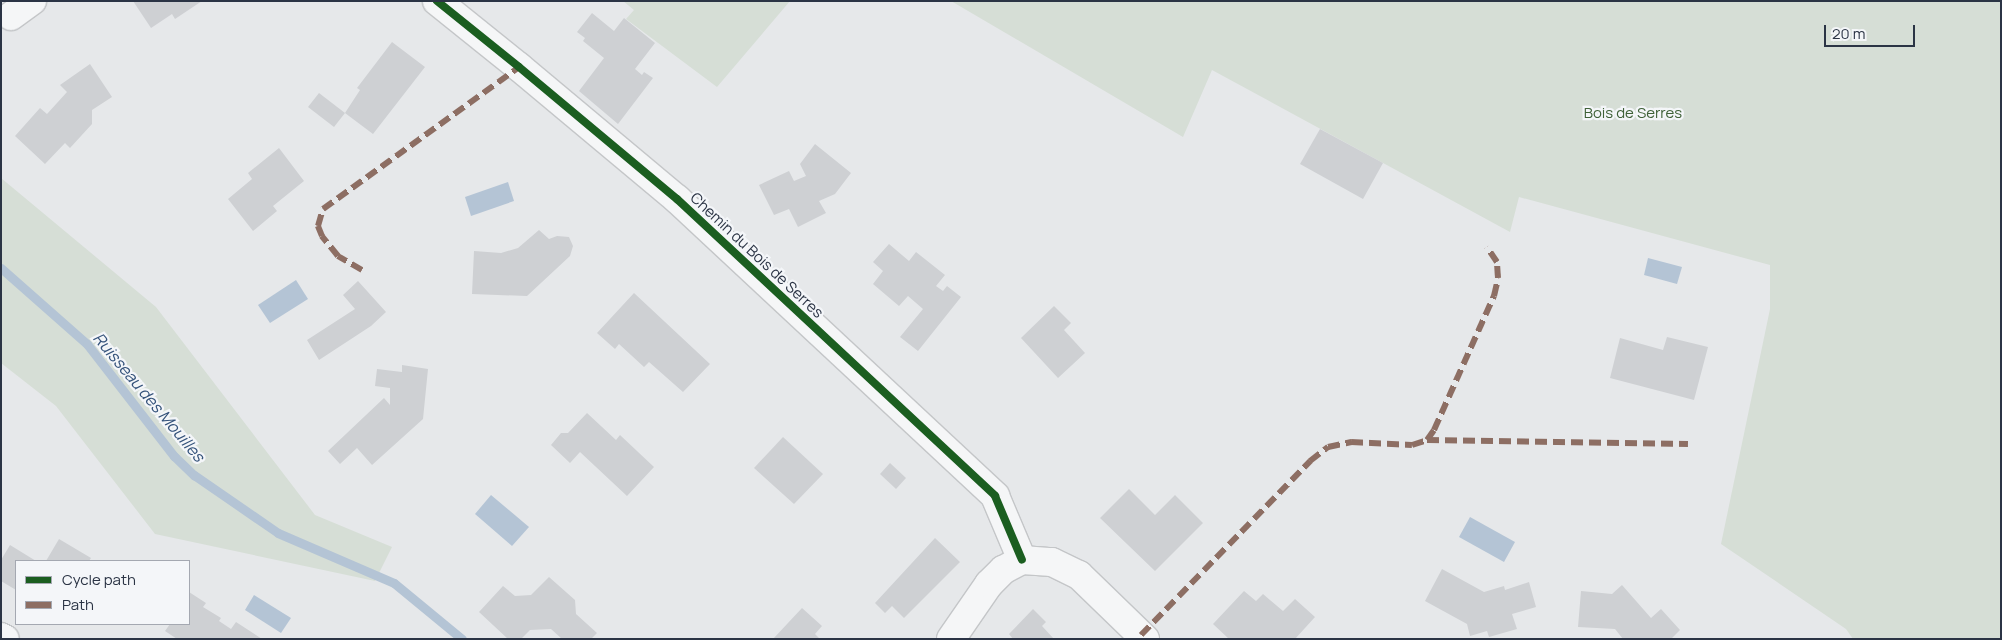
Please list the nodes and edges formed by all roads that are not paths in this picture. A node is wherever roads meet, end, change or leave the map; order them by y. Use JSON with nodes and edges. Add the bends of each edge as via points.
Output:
{"nodes":[{"id":1,"x":437,"y":1,"type":"edge"},
{"id":2,"x":1022,"y":560,"type":"junction"},
{"id":3,"x":1,"y":636,"type":"edge"},
{"id":4,"x":5,"y":639,"type":"edge"},
{"id":5,"x":951,"y":639,"type":"edge"},
{"id":6,"x":1145,"y":639,"type":"edge"}],
"edges":[{"from":1,"to":2,"type":"street","name":"Chemin du Bois de Serres","via":[[677,199],[995,496]]},
{"from":2,"to":5,"type":"street","via":[[1003,570],[989,584]]},
{"from":2,"to":6,"type":"street","via":[[1052,562],[1079,574]]},
{"from":3,"to":4,"type":"street"}]}
